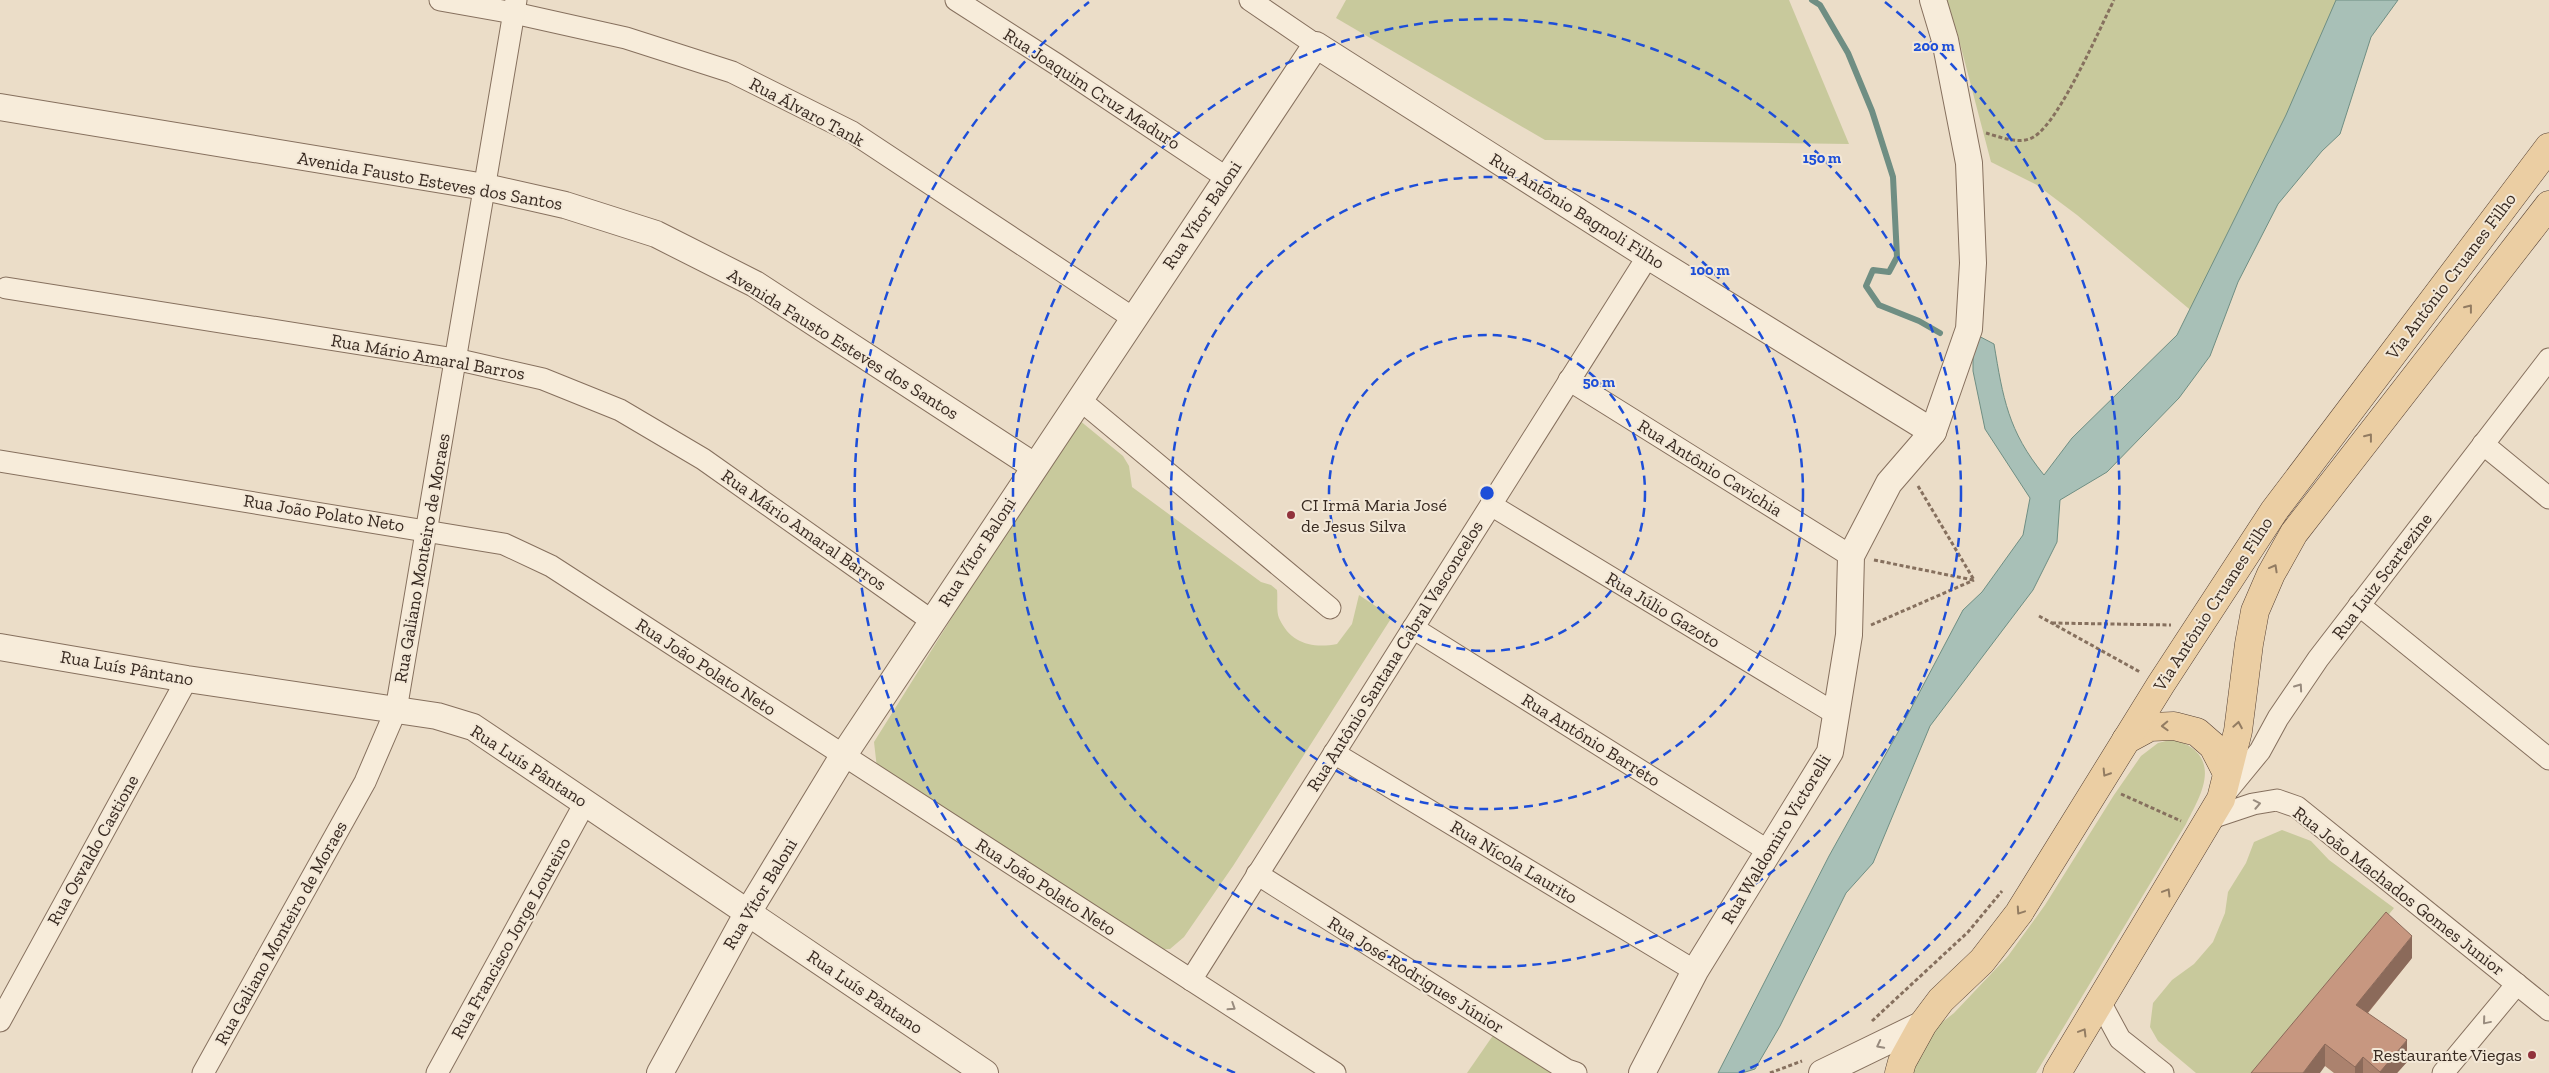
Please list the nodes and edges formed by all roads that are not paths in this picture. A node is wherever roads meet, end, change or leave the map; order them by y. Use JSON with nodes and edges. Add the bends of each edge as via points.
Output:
{"nodes":[{"id":1,"x":440,"y":0,"type":"edge"},
{"id":2,"x":956,"y":0,"type":"edge"},
{"id":3,"x":1250,"y":0,"type":"edge"},
{"id":4,"x":1933,"y":0,"type":"edge"},
{"id":5,"x":515,"y":6,"type":"edge"},
{"id":6,"x":1316,"y":45,"type":"junction"},
{"id":7,"x":0,"y":107,"type":"edge"},
{"id":8,"x":2549,"y":147,"type":"edge"},
{"id":9,"x":1227,"y":178,"type":"junction"},
{"id":10,"x":485,"y":187,"type":"junction"},
{"id":11,"x":2549,"y":206,"type":"edge"},
{"id":12,"x":1648,"y":256,"type":"junction"},
{"id":13,"x":6,"y":288,"type":"dead end"},
{"id":14,"x":1134,"y":318,"type":"junction"},
{"id":15,"x":456,"y":359,"type":"junction"},
{"id":16,"x":2549,"y":359,"type":"edge"},
{"id":17,"x":1569,"y":380,"type":"junction"},
{"id":18,"x":1079,"y":399,"type":"junction"},
{"id":19,"x":1933,"y":432,"type":"junction"},
{"id":20,"x":2482,"y":444,"type":"junction"},
{"id":21,"x":0,"y":461,"type":"edge"},
{"id":22,"x":1034,"y":466,"type":"junction"},
{"id":23,"x":2549,"y":498,"type":"edge"},
{"id":24,"x":1491,"y":505,"type":"junction"},
{"id":25,"x":426,"y":530,"type":"junction"},
{"id":26,"x":1851,"y":556,"type":"junction"},
{"id":27,"x":2359,"y":605,"type":"junction"},
{"id":28,"x":1330,"y":608,"type":"dead end"},
{"id":29,"x":932,"y":621,"type":"junction"},
{"id":30,"x":1413,"y":628,"type":"junction"},
{"id":31,"x":0,"y":647,"type":"edge"},
{"id":32,"x":187,"y":679,"type":"junction"},
{"id":33,"x":396,"y":710,"type":"junction"},
{"id":34,"x":1836,"y":714,"type":"junction"},
{"id":35,"x":2126,"y":740,"type":"junction"},
{"id":36,"x":1334,"y":753,"type":"junction"},
{"id":37,"x":843,"y":756,"type":"junction"},
{"id":38,"x":2549,"y":759,"type":"edge"},
{"id":39,"x":585,"y":803,"type":"junction"},
{"id":40,"x":2211,"y":803,"type":"junction"},
{"id":41,"x":1770,"y":852,"type":"junction"},
{"id":42,"x":1257,"y":874,"type":"junction"},
{"id":43,"x":747,"y":914,"type":"junction"},
{"id":44,"x":1695,"y":970,"type":"junction"},
{"id":45,"x":1191,"y":980,"type":"junction"},
{"id":46,"x":2517,"y":984,"type":"junction"},
{"id":47,"x":2100,"y":1002,"type":"junction"},
{"id":48,"x":2549,"y":1010,"type":"edge"},
{"id":49,"x":0,"y":1020,"type":"edge"},
{"id":50,"x":1923,"y":1024,"type":"junction"},
{"id":51,"x":675,"y":1045,"type":"junction"},
{"id":52,"x":1814,"y":1066,"type":"edge"},
{"id":53,"x":204,"y":1073,"type":"edge"},
{"id":54,"x":437,"y":1073,"type":"edge"},
{"id":55,"x":660,"y":1073,"type":"edge"},
{"id":56,"x":680,"y":1073,"type":"edge"},
{"id":57,"x":985,"y":1073,"type":"edge"},
{"id":58,"x":1335,"y":1073,"type":"edge"},
{"id":59,"x":1576,"y":1073,"type":"edge"},
{"id":60,"x":1638,"y":1073,"type":"edge"},
{"id":61,"x":1642,"y":1073,"type":"edge"},
{"id":62,"x":1899,"y":1073,"type":"edge"},
{"id":63,"x":2057,"y":1073,"type":"edge"},
{"id":64,"x":2163,"y":1073,"type":"edge"},
{"id":65,"x":2443,"y":1073,"type":"edge"}],
"edges":[{"from":1,"to":5,"type":"street","name":"Rua Álvaro Tank"},
{"from":2,"to":9,"type":"street","name":"Rua Joaquim Cruz Maduro"},
{"from":3,"to":6,"type":"street","name":"Rua Antônio Bagnoli Filho"},
{"from":4,"to":19,"type":"street","via":[[1945,40],[1969,163],[1973,263],[1969,329]]},
{"from":5,"to":10,"type":"street","name":"Rua Galiano Monteiro de Moraes"},
{"from":5,"to":14,"type":"street","name":"Rua Álvaro Tank","via":[[732,72],[852,132]]},
{"from":6,"to":9,"type":"street","name":"Rua Vítor Baloni"},
{"from":6,"to":12,"type":"street","name":"Rua Antônio Bagnoli Filho"},
{"from":7,"to":10,"type":"street","name":"Avenida Fausto Esteves dos Santos"},
{"from":8,"to":35,"type":"main road","name":"Via Antônio Cruanes Filho","via":[[2274,511]]},
{"from":9,"to":14,"type":"street","name":"Rua Vítor Baloni"},
{"from":10,"to":15,"type":"street","name":"Rua Galiano Monteiro de Moraes"},
{"from":10,"to":22,"type":"street","name":"Avenida Fausto Esteves dos Santos","via":[[565,205],[656,234],[755,284]]},
{"from":40,"to":11,"type":"main road","name":"Via Antônio Cruanes Filho","one_way":true,"via":[[2238,731],[2256,611],[2271,574],[2294,533]]},
{"from":12,"to":17,"type":"street","name":"Rua Antônio Santana Cabral Vasconcelos"},
{"from":12,"to":19,"type":"street","name":"Rua Antônio Bagnoli Filho"},
{"from":13,"to":15,"type":"street","name":"Rua Mário Amaral Barros"},
{"from":14,"to":18,"type":"street","name":"Rua Vítor Baloni"},
{"from":15,"to":25,"type":"street","name":"Rua Galiano Monteiro de Moraes"},
{"from":15,"to":29,"type":"street","name":"Rua Mário Amaral Barros","via":[[543,379],[620,410],[703,459]]},
{"from":16,"to":20,"type":"street","name":"Rua Luiz Scartezine"},
{"from":17,"to":24,"type":"street","name":"Rua Antônio Santana Cabral Vasconcelos"},
{"from":17,"to":26,"type":"street","name":"Rua Antônio Cavichia"},
{"from":18,"to":22,"type":"street","name":"Rua Vítor Baloni"},
{"from":18,"to":28,"type":"street"},
{"from":19,"to":26,"type":"street","name":"Rua Waldomiro Victorelli","via":[[1889,483]]},
{"from":20,"to":23,"type":"street"},
{"from":20,"to":27,"type":"street","name":"Rua Luiz Scartezine"},
{"from":21,"to":25,"type":"street","name":"Rua João Polato Neto"},
{"from":22,"to":29,"type":"street","name":"Rua Vítor Baloni"},
{"from":24,"to":30,"type":"street","name":"Rua Antônio Santana Cabral Vasconcelos"},
{"from":24,"to":34,"type":"street","name":"Rua Júlio Gazoto"},
{"from":25,"to":33,"type":"street","name":"Rua Galiano Monteiro de Moraes"},
{"from":25,"to":37,"type":"street","name":"Rua João Polato Neto","via":[[504,544],[551,566]]},
{"from":26,"to":34,"type":"street","name":"Rua Waldomiro Victorelli","via":[[1849,635]]},
{"from":27,"to":38,"type":"street"},
{"from":40,"to":27,"type":"street","name":"Rua Luiz Scartezine","one_way":true,"via":[[2260,751],[2296,692]]},
{"from":29,"to":37,"type":"street","name":"Rua Vítor Baloni"},
{"from":30,"to":36,"type":"street","name":"Rua Antônio Santana Cabral Vasconcelos"},
{"from":30,"to":41,"type":"street","name":"Rua Antônio Barreto"},
{"from":31,"to":32,"type":"street","name":"Rua Luís Pântano"},
{"from":32,"to":33,"type":"street","name":"Rua Luís Pântano"},
{"from":32,"to":49,"type":"street","name":"Rua Osvaldo Castione"},
{"from":33,"to":39,"type":"street","name":"Rua Luís Pântano","via":[[437,716],[473,727]]},
{"from":33,"to":53,"type":"street","name":"Rua Galiano Monteiro de Moraes","via":[[365,782]]},
{"from":34,"to":41,"type":"street","name":"Rua Waldomiro Victorelli","via":[[1830,752]]},
{"from":40,"to":35,"type":"main road","one_way":true,"via":[[2213,746],[2196,732],[2174,726],[2150,727]]},
{"from":35,"to":50,"type":"main road","name":"Via Antônio Cruanes Filho","one_way":true,"via":[[2019,914],[1982,961],[1941,1000]]},
{"from":36,"to":42,"type":"street","name":"Rua Antônio Santana Cabral Vasconcelos"},
{"from":36,"to":44,"type":"street","name":"Rua Nícola Laurito"},
{"from":37,"to":43,"type":"street","name":"Rua Vítor Baloni"},
{"from":37,"to":45,"type":"street","name":"Rua João Polato Neto"},
{"from":39,"to":43,"type":"street","name":"Rua Luís Pântano"},
{"from":39,"to":54,"type":"street","name":"Rua Francisco Jorge Loureiro"},
{"from":40,"to":46,"type":"street","name":"Rua João Machados Gomes Junior","one_way":true,"via":[[2253,804],[2277,800],[2297,807]]},
{"from":47,"to":40,"type":"main road","name":"Via Antônio Cruanes Filho","one_way":true},
{"from":41,"to":44,"type":"street","name":"Rua Waldomiro Victorelli"},
{"from":42,"to":45,"type":"street","name":"Rua Antônio Santana Cabral Vasconcelos"},
{"from":42,"to":59,"type":"street","name":"Rua José Rodrigues Júnior"},
{"from":43,"to":51,"type":"street","name":"Rua Vítor Baloni"},
{"from":43,"to":57,"type":"street","name":"Rua Luís Pântano"},
{"from":44,"to":61,"type":"street","name":"Rua Waldomiro Victorelli"},
{"from":45,"to":58,"type":"street","name":"Rua João Polato Neto","one_way":true},
{"from":46,"to":48,"type":"street","name":"Rua João Machados Gomes Junior"},
{"from":46,"to":65,"type":"street","one_way":true},
{"from":63,"to":47,"type":"main road","name":"Via Antônio Cruanes Filho","one_way":true},
{"from":47,"to":64,"type":"street","via":[[2120,1039]]},
{"from":50,"to":52,"type":"street","one_way":true},
{"from":50,"to":62,"type":"main road","name":"Via Antônio Cruanes Filho"},
{"from":51,"to":55,"type":"street","name":"Rua Vítor Baloni"},
{"from":51,"to":56,"type":"street"},
{"from":60,"to":61,"type":"street"}]}
